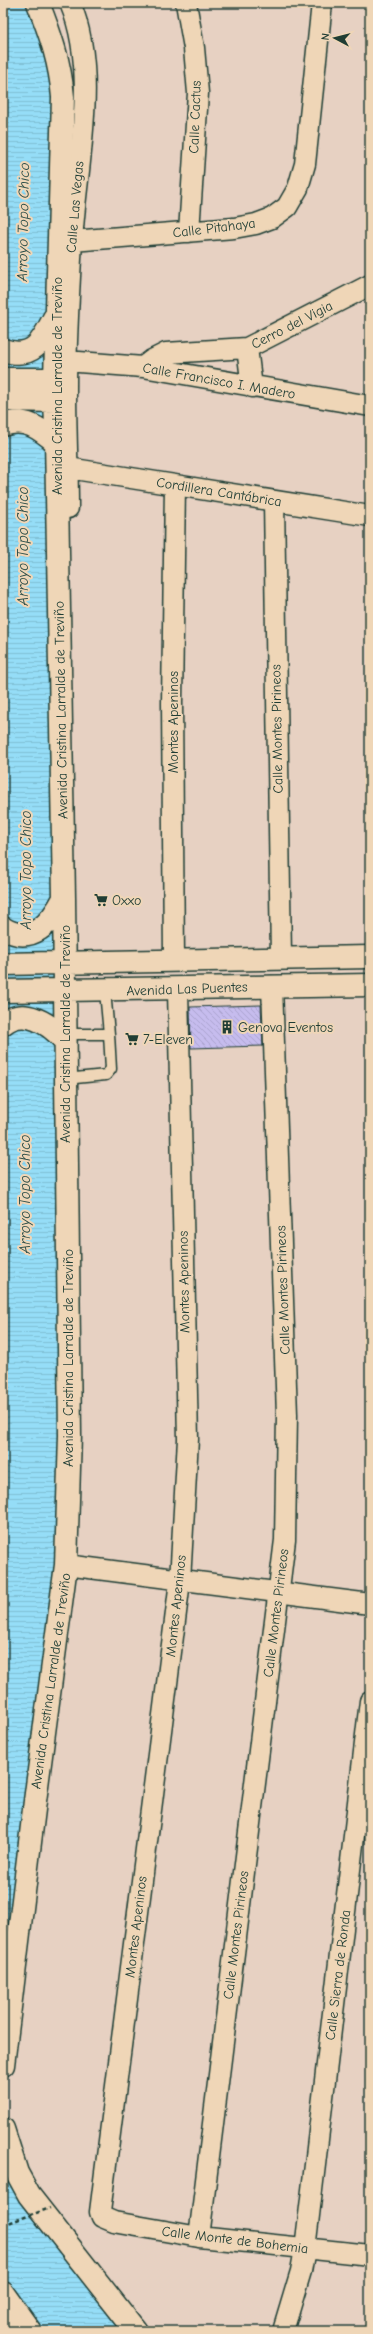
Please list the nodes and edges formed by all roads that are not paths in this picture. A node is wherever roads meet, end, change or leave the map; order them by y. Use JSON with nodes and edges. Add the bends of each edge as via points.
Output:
{"nodes":[{"id":1,"x":38,"y":3,"type":"edge"},
{"id":2,"x":70,"y":3,"type":"edge"},
{"id":3,"x":186,"y":3,"type":"edge"},
{"id":4,"x":322,"y":3,"type":"edge"},
{"id":5,"x":71,"y":136,"type":"junction"},
{"id":6,"x":190,"y":232,"type":"junction"},
{"id":7,"x":72,"y":241,"type":"junction"},
{"id":8,"x":370,"y":285,"type":"edge"},
{"id":9,"x":56,"y":316,"type":"junction"},
{"id":10,"x":247,"y":348,"type":"junction"},
{"id":11,"x":3,"y":350,"type":"edge"},
{"id":12,"x":66,"y":361,"type":"junction"},
{"id":13,"x":143,"y":367,"type":"junction"},
{"id":14,"x":3,"y":379,"type":"edge"},
{"id":15,"x":50,"y":379,"type":"junction"},
{"id":16,"x":252,"y":387,"type":"junction"},
{"id":17,"x":3,"y":400,"type":"edge"},
{"id":18,"x":50,"y":401,"type":"junction"},
{"id":19,"x":370,"y":406,"type":"edge"},
{"id":20,"x":3,"y":425,"type":"edge"},
{"id":21,"x":51,"y":437,"type":"junction"},
{"id":22,"x":68,"y":468,"type":"junction"},
{"id":23,"x":175,"y":485,"type":"junction"},
{"id":24,"x":274,"y":501,"type":"junction"},
{"id":25,"x":370,"y":516,"type":"edge"},
{"id":26,"x":61,"y":675,"type":"junction"},
{"id":27,"x":59,"y":907,"type":"junction"},
{"id":28,"x":3,"y":928,"type":"edge"},
{"id":29,"x":281,"y":957,"type":"junction"},
{"id":30,"x":370,"y":957,"type":"edge"},
{"id":31,"x":174,"y":959,"type":"junction"},
{"id":32,"x":60,"y":962,"type":"junction"},
{"id":33,"x":3,"y":964,"type":"edge"},
{"id":34,"x":370,"y":985,"type":"edge"},
{"id":35,"x":272,"y":986,"type":"junction"},
{"id":36,"x":178,"y":990,"type":"junction"},
{"id":37,"x":60,"y":991,"type":"junction"},
{"id":38,"x":105,"y":991,"type":"junction"},
{"id":39,"x":3,"y":992,"type":"edge"},
{"id":40,"x":3,"y":1024,"type":"edge"},
{"id":41,"x":61,"y":1034,"type":"junction"},
{"id":42,"x":109,"y":1034,"type":"junction"},
{"id":43,"x":65,"y":1079,"type":"junction"},
{"id":44,"x":66,"y":1565,"type":"junction"},
{"id":45,"x":180,"y":1580,"type":"junction"},
{"id":46,"x":279,"y":1593,"type":"junction"},
{"id":47,"x":370,"y":1604,"type":"edge"},
{"id":48,"x":370,"y":1701,"type":"edge"},
{"id":49,"x":3,"y":2065,"type":"edge"},
{"id":50,"x":3,"y":2129,"type":"edge"},
{"id":51,"x":102,"y":2217,"type":"joint"},
{"id":52,"x":199,"y":2237,"type":"junction"},
{"id":53,"x":305,"y":2249,"type":"junction"},
{"id":54,"x":370,"y":2255,"type":"edge"},
{"id":55,"x":8,"y":2300,"type":"edge"},
{"id":56,"x":5,"y":2331,"type":"edge"},
{"id":57,"x":30,"y":2331,"type":"edge"},
{"id":58,"x":136,"y":2331,"type":"edge"},
{"id":59,"x":283,"y":2331,"type":"edge"}],
"edges":[{"from":1,"to":5,"type":"main road","name":"Avenida Cristina Larralde de Treviño","via":[[56,47]]},
{"from":2,"to":5,"type":"street","name":"Calle Las Vegas","via":[[84,52],[85,92]]},
{"from":3,"to":6,"type":"street","name":"Calle Cactus","via":[[198,93]]},
{"from":4,"to":6,"type":"street","name":"Calle Pitahaya","via":[[305,164],[298,188],[287,207],[272,218],[256,224]]},
{"from":5,"to":7,"type":"street","name":"Calle Las Vegas"},
{"from":5,"to":9,"type":"main road","name":"Avenida Cristina Larralde de Treviño"},
{"from":6,"to":7,"type":"street","name":"Calle Pitahaya"},
{"from":7,"to":12,"type":"street","name":"Calle Las Vegas"},
{"from":8,"to":10,"type":"street","name":"Cerro del Vigia"},
{"from":9,"to":11,"type":"main road","via":[[38,345],[21,353]]},
{"from":9,"to":15,"type":"main road","name":"Avenida Cristina Larralde de Treviño"},
{"from":10,"to":13,"type":"street","name":"Cerro del Vigia","via":[[166,353]]},
{"from":10,"to":16,"type":"street"},
{"from":12,"to":13,"type":"street","name":"Calle Francisco I. Madero"},
{"from":12,"to":22,"type":"street","name":"Calle Las Vegas"},
{"from":13,"to":16,"type":"street","name":"Calle Francisco I. Madero"},
{"from":14,"to":15,"type":"main road"},
{"from":15,"to":18,"type":"main road","name":"Avenida Cristina Larralde de Treviño"},
{"from":16,"to":19,"type":"street","name":"Calle Francisco I. Madero"},
{"from":17,"to":18,"type":"main road"},
{"from":18,"to":21,"type":"main road","name":"Avenida Cristina Larralde de Treviño"},
{"from":20,"to":21,"type":"main road","via":[[27,422]]},
{"from":21,"to":26,"type":"main road","name":"Avenida Cristina Larralde de Treviño"},
{"from":22,"to":23,"type":"street","name":"Cordillera Cantábrica"},
{"from":22,"to":26,"type":"street","name":"Calle Las Vegas","via":[[67,656]]},
{"from":23,"to":24,"type":"street","name":"Cordillera Cantábrica"},
{"from":23,"to":31,"type":"street","name":"Montes Apeninos","via":[[172,703]]},
{"from":24,"to":25,"type":"street","name":"Cordillera Cantábrica"},
{"from":24,"to":29,"type":"street","name":"Calle Montes Pirineos"},
{"from":26,"to":27,"type":"main road","name":"Avenida Cristina Larralde de Treviño"},
{"from":27,"to":28,"type":"main road","via":[[40,929],[25,935],[15,934]]},
{"from":27,"to":32,"type":"main road","name":"Avenida Cristina Larralde de Treviño"},
{"from":29,"to":30,"type":"main road","name":"Avenida Las Puentes"},
{"from":29,"to":31,"type":"main road","name":"Avenida Las Puentes"},
{"from":31,"to":32,"type":"main road","name":"Avenida Las Puentes"},
{"from":32,"to":33,"type":"main road","name":"Avenida Las Puentes"},
{"from":32,"to":37,"type":"main road","name":"Avenida Cristina Larralde de Treviño"},
{"from":34,"to":35,"type":"main road","name":"Avenida Las Puentes"},
{"from":35,"to":36,"type":"main road","name":"Avenida Las Puentes"},
{"from":35,"to":46,"type":"street","name":"Calle Montes Pirineos","via":[[287,1415],[285,1540]]},
{"from":36,"to":38,"type":"main road","name":"Avenida Las Puentes"},
{"from":36,"to":45,"type":"street","name":"Montes Apeninos","via":[[188,1439]]},
{"from":37,"to":38,"type":"main road","name":"Avenida Las Puentes"},
{"from":37,"to":39,"type":"main road","name":"Avenida Las Puentes"},
{"from":37,"to":41,"type":"main road","name":"Avenida Cristina Larralde de Treviño"},
{"from":38,"to":42,"type":"lane"},
{"from":40,"to":41,"type":"main road","via":[[18,1017],[30,1017],[40,1020]]},
{"from":41,"to":42,"type":"lane"},
{"from":41,"to":43,"type":"main road","name":"Avenida Cristina Larralde de Treviño"},
{"from":42,"to":43,"type":"lane","via":[[109,1073]]},
{"from":43,"to":44,"type":"main road","name":"Avenida Cristina Larralde de Treviño","via":[[70,1435]]},
{"from":44,"to":45,"type":"street"},
{"from":44,"to":49,"type":"main road","name":"Avenida Cristina Larralde de Treviño"},
{"from":45,"to":46,"type":"street"},
{"from":45,"to":51,"type":"street","name":"Montes Apeninos","via":[[100,2202]]},
{"from":46,"to":47,"type":"street"},
{"from":46,"to":52,"type":"street","name":"Calle Montes Pirineos"},
{"from":48,"to":53,"type":"street","name":"Calle Sierra de Ronda"},
{"from":50,"to":58,"type":"main road","via":[[17,2173],[29,2196]]},
{"from":51,"to":52,"type":"street","name":"Calle Monte de Bohemia","via":[[114,2222]]},
{"from":52,"to":53,"type":"street","name":"Calle Monte de Bohemia"},
{"from":53,"to":54,"type":"street","name":"Calle Monte de Bohemia"},
{"from":53,"to":59,"type":"street","name":"Calle Sierra de Ronda"},
{"from":55,"to":56,"type":"street"},
{"from":55,"to":57,"type":"main road"}]}
